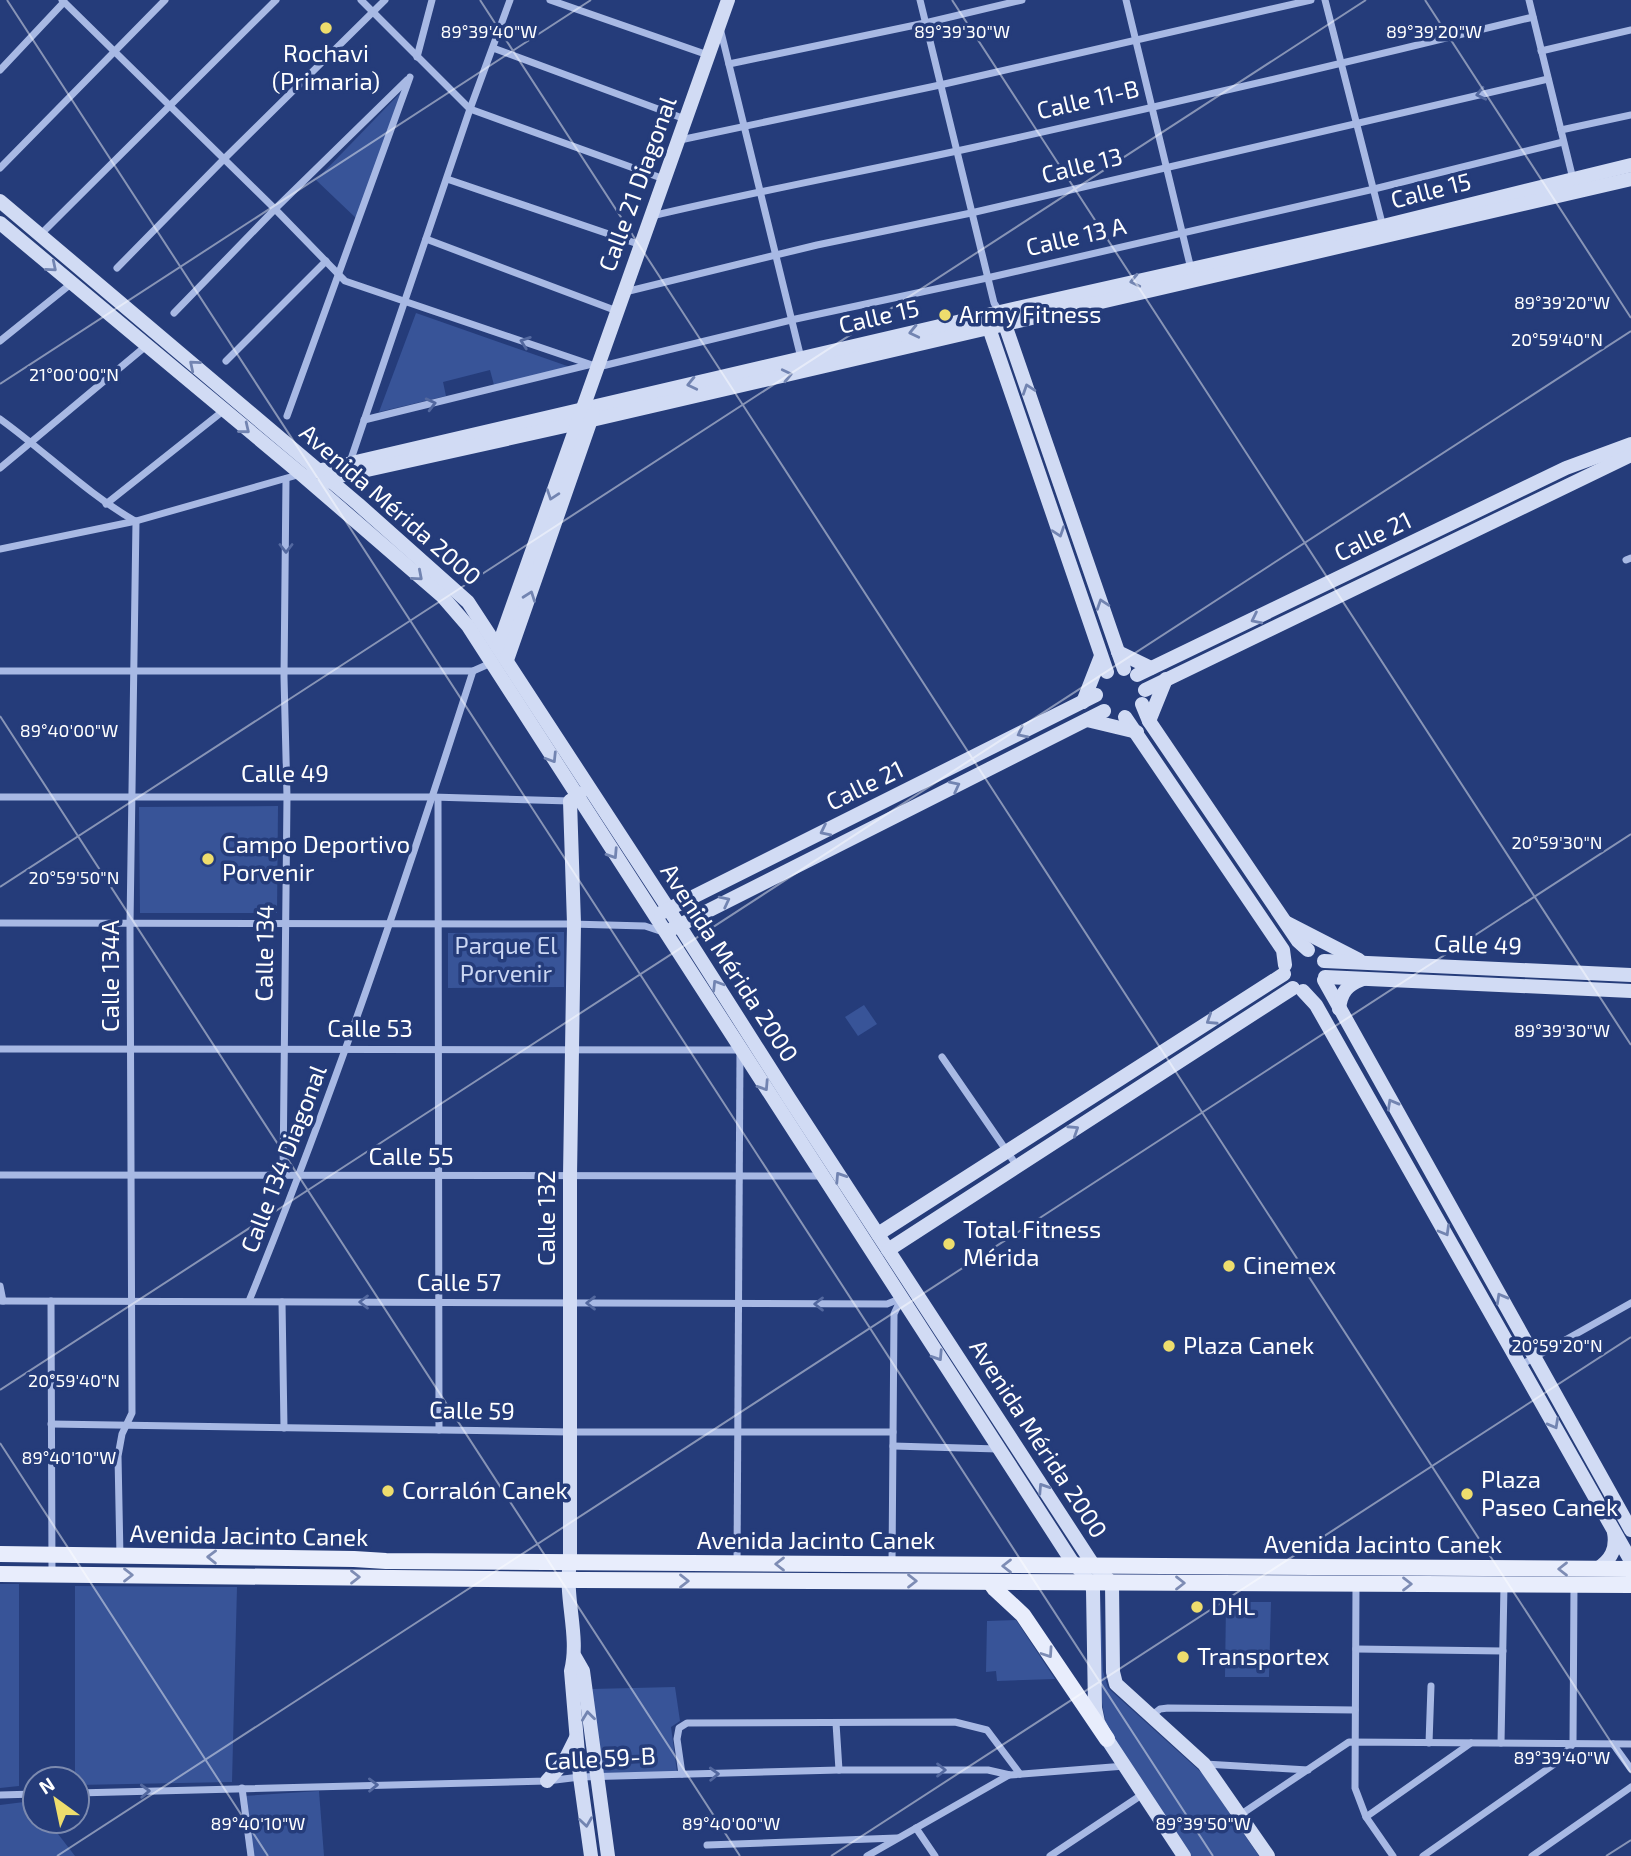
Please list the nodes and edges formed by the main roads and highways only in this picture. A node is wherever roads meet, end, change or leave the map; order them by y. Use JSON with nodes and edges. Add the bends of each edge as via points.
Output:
{"nodes":[{"id":1,"x":0,"y":1554,"type":"edge"},
{"id":2,"x":1631,"y":1569,"type":"edge"},
{"id":3,"x":518,"y":1570,"type":"junction"},
{"id":4,"x":0,"y":1574,"type":"edge"},
{"id":5,"x":1356,"y":1576,"type":"junction"},
{"id":6,"x":990,"y":1582,"type":"junction"},
{"id":7,"x":1631,"y":1585,"type":"edge"},
{"id":8,"x":1107,"y":1739,"type":"road end"}],
"edges":[{"from":3,"to":1,"type":"main road","name":"Avenida Jacinto Canek","one_way":true},
{"from":2,"to":5,"type":"main road","name":"Avenida Jacinto Canek","one_way":true},
{"from":4,"to":3,"type":"main road","name":"Avenida Jacinto Canek","one_way":true},
{"from":5,"to":3,"type":"main road","name":"Avenida Jacinto Canek","one_way":true,"via":[[1094,1566],[737,1563],[570,1562]]},
{"from":3,"to":6,"type":"main road","name":"Avenida Jacinto Canek","one_way":true,"via":[[567,1580]]},
{"from":6,"to":5,"type":"main road","name":"Avenida Jacinto Canek","one_way":true},
{"from":5,"to":7,"type":"main road","name":"Avenida Jacinto Canek","one_way":true},
{"from":6,"to":8,"type":"main road","one_way":true,"via":[[1023,1615]]}]}
